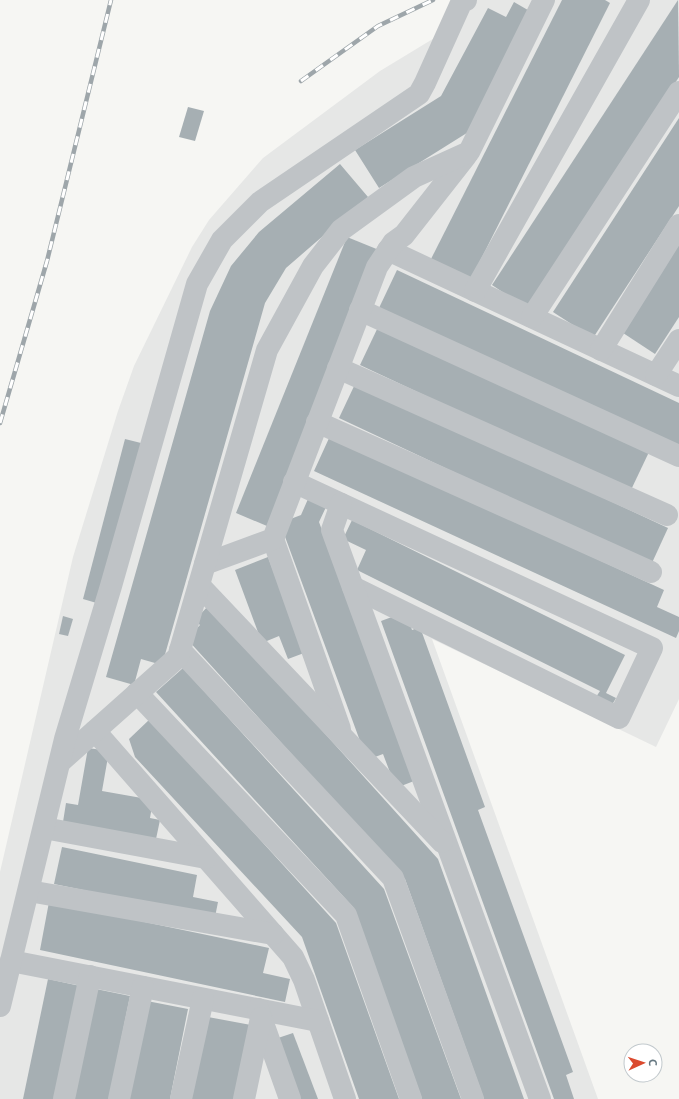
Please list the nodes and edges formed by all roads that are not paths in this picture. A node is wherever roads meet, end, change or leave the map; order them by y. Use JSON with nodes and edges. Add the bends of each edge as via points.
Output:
{"nodes":[{"id":1,"x":466,"y":0,"type":"edge"},
{"id":2,"x":544,"y":0,"type":"edge"},
{"id":3,"x":639,"y":0,"type":"edge"},
{"id":4,"x":679,"y":92,"type":"edge"},
{"id":5,"x":469,"y":152,"type":"junction"},
{"id":6,"x":679,"y":225,"type":"edge"},
{"id":7,"x":388,"y":250,"type":"junction"},
{"id":8,"x":476,"y":291,"type":"junction"},
{"id":9,"x":360,"y":310,"type":"junction"},
{"id":10,"x":532,"y":317,"type":"junction"},
{"id":11,"x":679,"y":340,"type":"edge"},
{"id":12,"x":601,"y":350,"type":"junction"},
{"id":13,"x":338,"y":368,"type":"junction"},
{"id":14,"x":656,"y":375,"type":"junction"},
{"id":15,"x":679,"y":386,"type":"edge"},
{"id":16,"x":317,"y":422,"type":"junction"},
{"id":17,"x":679,"y":456,"type":"edge"},
{"id":18,"x":294,"y":482,"type":"junction"},
{"id":19,"x":341,"y":504,"type":"junction"},
{"id":20,"x":667,"y":515,"type":"dead end"},
{"id":21,"x":273,"y":538,"type":"junction"},
{"id":22,"x":205,"y":564,"type":"junction"},
{"id":23,"x":651,"y":572,"type":"dead end"},
{"id":24,"x":199,"y":585,"type":"junction"},
{"id":25,"x":352,"y":587,"type":"junction"},
{"id":26,"x":180,"y":650,"type":"junction"},
{"id":27,"x":136,"y":693,"type":"junction"},
{"id":28,"x":95,"y":731,"type":"junction"},
{"id":29,"x":342,"y":736,"type":"junction"},
{"id":30,"x":60,"y":762,"type":"junction"},
{"id":31,"x":44,"y":828,"type":"junction"},
{"id":32,"x":449,"y":848,"type":"junction"},
{"id":33,"x":206,"y":858,"type":"junction"},
{"id":34,"x":28,"y":891,"type":"junction"},
{"id":35,"x":273,"y":934,"type":"junction"},
{"id":36,"x":12,"y":961,"type":"junction"},
{"id":37,"x":90,"y":976,"type":"junction"},
{"id":38,"x":143,"y":987,"type":"junction"},
{"id":39,"x":203,"y":999,"type":"junction"},
{"id":40,"x":0,"y":1006,"type":"edge"},
{"id":41,"x":260,"y":1014,"type":"junction"},
{"id":42,"x":318,"y":1021,"type":"junction"},
{"id":43,"x":64,"y":1099,"type":"edge"},
{"id":44,"x":119,"y":1099,"type":"edge"},
{"id":45,"x":181,"y":1099,"type":"edge"},
{"id":46,"x":244,"y":1099,"type":"edge"},
{"id":47,"x":290,"y":1099,"type":"edge"},
{"id":48,"x":345,"y":1099,"type":"edge"},
{"id":49,"x":411,"y":1099,"type":"edge"},
{"id":50,"x":473,"y":1099,"type":"edge"},
{"id":51,"x":540,"y":1099,"type":"edge"}],
"edges":[{"from":1,"to":30,"type":"lane","via":[[462,1],[419,94],[260,202],[222,240],[197,284]]},
{"from":2,"to":5,"type":"lane"},
{"from":3,"to":8,"type":"lane"},
{"from":4,"to":10,"type":"lane"},
{"from":5,"to":7,"type":"lane","via":[[404,235]]},
{"from":5,"to":22,"type":"lane","via":[[414,178],[341,230],[313,266],[267,350]]},
{"from":6,"to":12,"type":"lane"},
{"from":7,"to":8,"type":"lane"},
{"from":7,"to":9,"type":"lane","via":[[377,267]]},
{"from":8,"to":10,"type":"lane"},
{"from":9,"to":13,"type":"lane"},
{"from":9,"to":17,"type":"lane"},
{"from":10,"to":12,"type":"lane"},
{"from":11,"to":14,"type":"lane"},
{"from":12,"to":14,"type":"lane"},
{"from":13,"to":16,"type":"lane"},
{"from":13,"to":20,"type":"lane"},
{"from":14,"to":15,"type":"lane"},
{"from":16,"to":18,"type":"lane"},
{"from":16,"to":23,"type":"lane"},
{"from":18,"to":19,"type":"lane"},
{"from":18,"to":21,"type":"lane"},
{"from":19,"to":25,"type":"lane","via":[[332,530]]},
{"from":19,"to":25,"type":"lane","via":[[652,648],[619,718]]},
{"from":21,"to":22,"type":"lane"},
{"from":21,"to":29,"type":"lane"},
{"from":22,"to":24,"type":"lane"},
{"from":24,"to":26,"type":"lane"},
{"from":24,"to":29,"type":"lane"},
{"from":25,"to":32,"type":"lane"},
{"from":26,"to":27,"type":"lane","via":[[178,657]]},
{"from":26,"to":50,"type":"lane","via":[[393,878]]},
{"from":27,"to":28,"type":"lane"},
{"from":27,"to":49,"type":"lane","via":[[346,915]]},
{"from":28,"to":30,"type":"lane"},
{"from":28,"to":33,"type":"lane"},
{"from":29,"to":32,"type":"lane"},
{"from":30,"to":31,"type":"lane"},
{"from":31,"to":33,"type":"lane"},
{"from":31,"to":34,"type":"lane"},
{"from":32,"to":51,"type":"lane"},
{"from":33,"to":35,"type":"lane"},
{"from":34,"to":35,"type":"lane"},
{"from":34,"to":36,"type":"lane"},
{"from":35,"to":42,"type":"lane","via":[[293,957]]},
{"from":36,"to":37,"type":"lane"},
{"from":36,"to":40,"type":"lane"},
{"from":37,"to":38,"type":"lane"},
{"from":37,"to":43,"type":"lane"},
{"from":38,"to":39,"type":"lane"},
{"from":38,"to":44,"type":"lane"},
{"from":39,"to":41,"type":"lane"},
{"from":39,"to":45,"type":"lane"},
{"from":41,"to":42,"type":"lane"},
{"from":41,"to":46,"type":"lane"},
{"from":41,"to":47,"type":"lane"},
{"from":42,"to":48,"type":"lane"}]}
